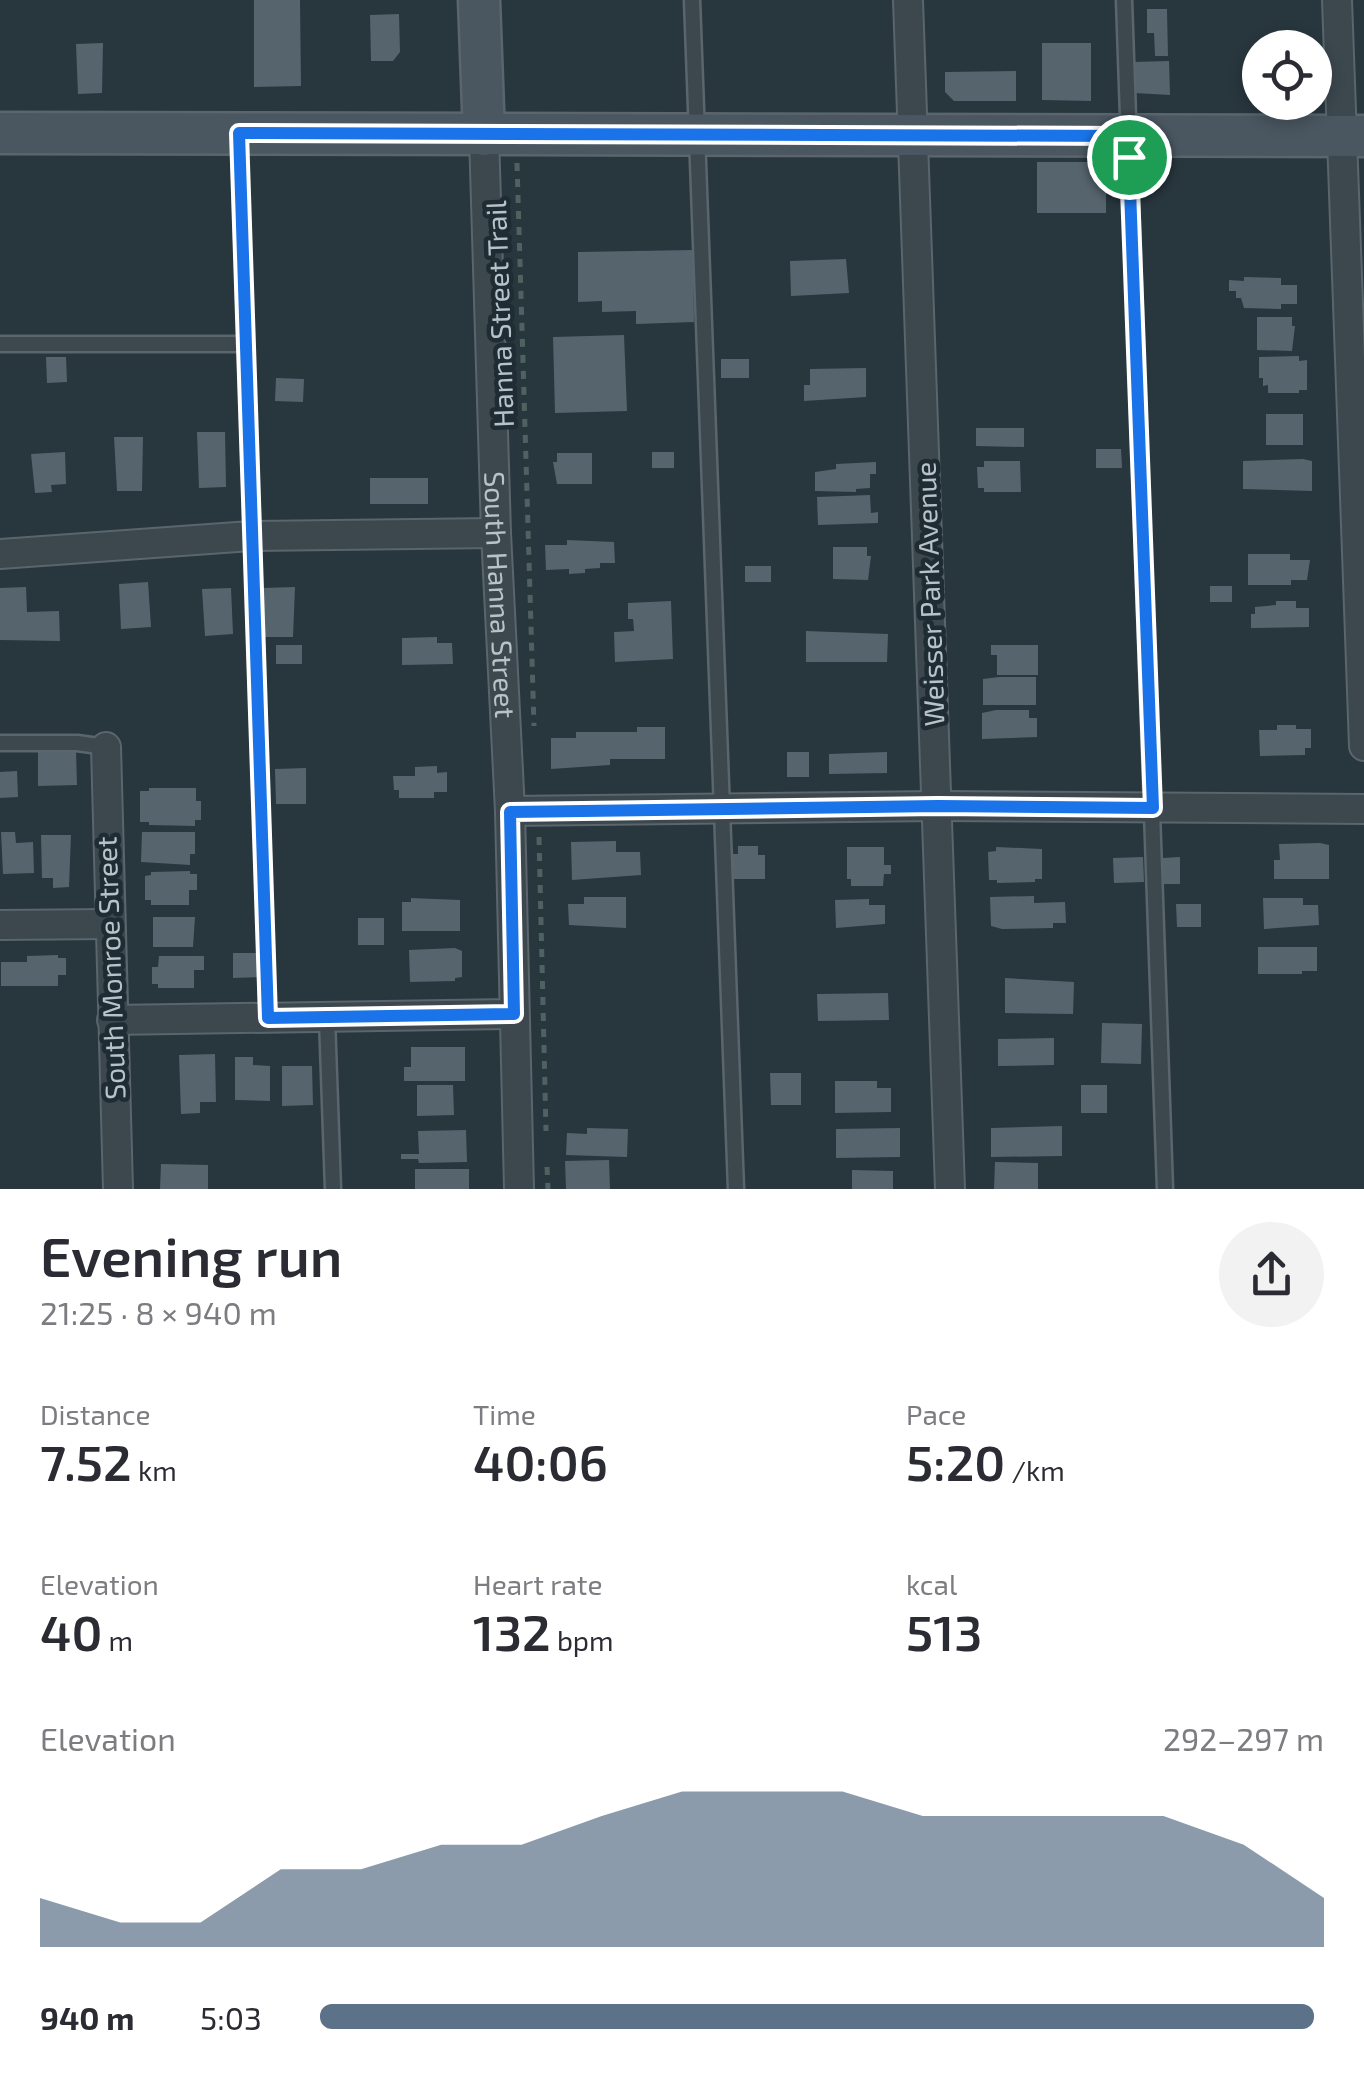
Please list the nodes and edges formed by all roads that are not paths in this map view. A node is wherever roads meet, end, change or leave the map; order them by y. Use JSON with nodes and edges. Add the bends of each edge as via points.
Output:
{"nodes":[{"id":1,"x":479,"y":0,"type":"edge"},
{"id":2,"x":692,"y":0,"type":"edge"},
{"id":3,"x":908,"y":0,"type":"edge"},
{"id":4,"x":1124,"y":0,"type":"edge"},
{"id":5,"x":1337,"y":0,"type":"edge"},
{"id":6,"x":0,"y":133,"type":"edge"},
{"id":7,"x":239,"y":133,"type":"junction"},
{"id":8,"x":484,"y":135,"type":"junction"},
{"id":9,"x":696,"y":136,"type":"junction"},
{"id":10,"x":912,"y":136,"type":"junction"},
{"id":11,"x":1128,"y":136,"type":"junction"},
{"id":12,"x":1352,"y":136,"type":"edge"},
{"id":13,"x":0,"y":344,"type":"edge"},
{"id":14,"x":245,"y":344,"type":"junction"},
{"id":15,"x":496,"y":533,"type":"junction"},
{"id":16,"x":251,"y":536,"type":"junction"},
{"id":17,"x":0,"y":554,"type":"edge"},
{"id":18,"x":0,"y":743,"type":"edge"},
{"id":19,"x":1364,"y":746,"type":"edge"},
{"id":20,"x":106,"y":747,"type":"joint"},
{"id":21,"x":938,"y":806,"type":"junction"},
{"id":22,"x":721,"y":808,"type":"junction"},
{"id":23,"x":1153,"y":808,"type":"junction"},
{"id":24,"x":1364,"y":809,"type":"edge"},
{"id":25,"x":524,"y":811,"type":"junction"},
{"id":26,"x":108,"y":924,"type":"junction"},
{"id":27,"x":0,"y":925,"type":"edge"},
{"id":28,"x":514,"y":1014,"type":"junction"},
{"id":29,"x":268,"y":1018,"type":"junction"},
{"id":30,"x":327,"y":1018,"type":"junction"},
{"id":31,"x":112,"y":1020,"type":"junction"},
{"id":32,"x":118,"y":1189,"type":"edge"},
{"id":33,"x":333,"y":1189,"type":"edge"},
{"id":34,"x":520,"y":1189,"type":"edge"},
{"id":35,"x":736,"y":1189,"type":"edge"},
{"id":36,"x":950,"y":1189,"type":"edge"},
{"id":37,"x":1165,"y":1189,"type":"edge"}],
"edges":[{"from":1,"to":8,"type":"main road","name":"South Hanna Street"},
{"from":2,"to":9,"type":"lane"},
{"from":3,"to":10,"type":"street","name":"Weisser Park Avenue"},
{"from":4,"to":11,"type":"lane"},
{"from":5,"to":12,"type":"street"},
{"from":6,"to":7,"type":"main road"},
{"from":7,"to":8,"type":"main road"},
{"from":7,"to":14,"type":"lane"},
{"from":8,"to":9,"type":"main road"},
{"from":8,"to":15,"type":"street","name":"South Hanna Street"},
{"from":9,"to":10,"type":"main road"},
{"from":9,"to":22,"type":"lane"},
{"from":10,"to":11,"type":"main road"},
{"from":10,"to":21,"type":"street","name":"Weisser Park Avenue"},
{"from":11,"to":12,"type":"main road"},
{"from":11,"to":23,"type":"lane"},
{"from":12,"to":19,"type":"street"},
{"from":13,"to":14,"type":"lane"},
{"from":14,"to":16,"type":"lane"},
{"from":15,"to":16,"type":"street"},
{"from":15,"to":25,"type":"street","name":"South Hanna Street"},
{"from":16,"to":17,"type":"street"},
{"from":16,"to":29,"type":"lane"},
{"from":18,"to":20,"type":"lane"},
{"from":20,"to":26,"type":"street","name":"South Monroe Street"},
{"from":21,"to":22,"type":"street"},
{"from":21,"to":23,"type":"street"},
{"from":21,"to":36,"type":"street","name":"Weisser Park Avenue"},
{"from":22,"to":25,"type":"street"},
{"from":22,"to":35,"type":"lane"},
{"from":23,"to":24,"type":"street"},
{"from":23,"to":37,"type":"lane"},
{"from":25,"to":28,"type":"street","name":"South Hanna Street"},
{"from":26,"to":27,"type":"street"},
{"from":26,"to":31,"type":"street","name":"South Monroe Street"},
{"from":28,"to":30,"type":"street"},
{"from":28,"to":34,"type":"street","name":"South Hanna Street"},
{"from":29,"to":30,"type":"street"},
{"from":29,"to":31,"type":"street"},
{"from":30,"to":33,"type":"lane"},
{"from":31,"to":32,"type":"street","name":"South Monroe Street"}]}
